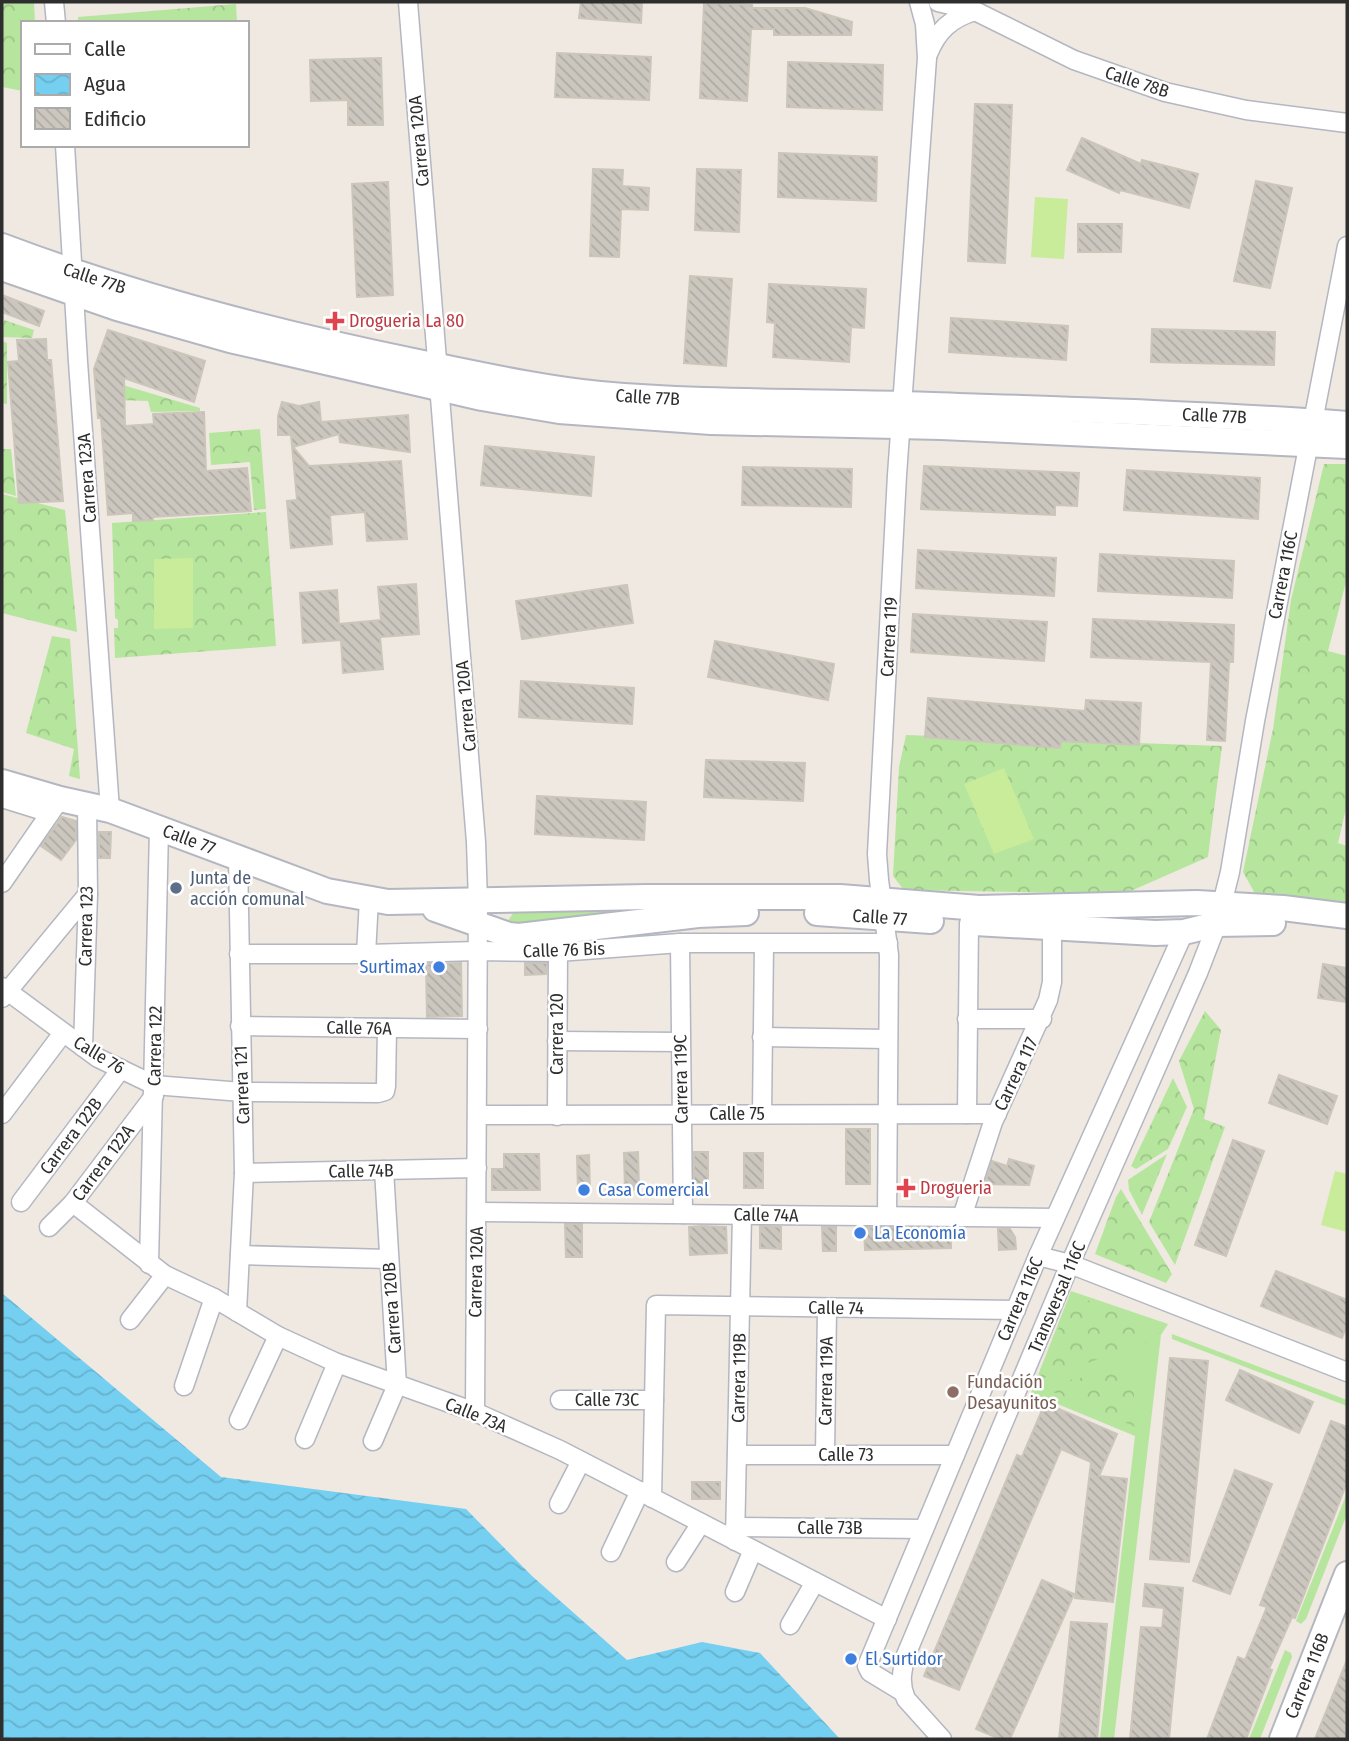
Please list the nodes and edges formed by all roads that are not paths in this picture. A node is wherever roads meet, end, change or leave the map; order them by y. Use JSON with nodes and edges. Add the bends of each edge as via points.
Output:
{"nodes":[{"id":1,"x":54,"y":2,"type":"edge"},
{"id":2,"x":408,"y":2,"type":"edge"},
{"id":3,"x":919,"y":2,"type":"edge"},
{"id":4,"x":938,"y":2,"type":"edge"},
{"id":5,"x":970,"y":6,"type":"edge"},
{"id":6,"x":56,"y":21,"type":"edge"},
{"id":7,"x":927,"y":58,"type":"junction"},
{"id":8,"x":1347,"y":123,"type":"edge"},
{"id":9,"x":65,"y":147,"type":"edge"},
{"id":10,"x":2,"y":246,"type":"edge"},
{"id":11,"x":1347,"y":246,"type":"edge"},
{"id":12,"x":2,"y":268,"type":"edge"},
{"id":13,"x":73,"y":282,"type":"junction"},
{"id":14,"x":439,"y":377,"type":"junction"},
{"id":15,"x":902,"y":415,"type":"junction"},
{"id":16,"x":1347,"y":424,"type":"edge"},
{"id":17,"x":1312,"y":433,"type":"junction"},
{"id":18,"x":1347,"y":446,"type":"edge"},
{"id":19,"x":2,"y":782,"type":"edge"},
{"id":20,"x":2,"y":798,"type":"edge"},
{"id":21,"x":55,"y":806,"type":"junction"},
{"id":22,"x":99,"y":808,"type":"junction"},
{"id":23,"x":159,"y":829,"type":"junction"},
{"id":24,"x":238,"y":858,"type":"junction"},
{"id":25,"x":2,"y":883,"type":"edge"},
{"id":26,"x":88,"y":894,"type":"junction"},
{"id":27,"x":369,"y":899,"type":"junction"},
{"id":28,"x":884,"y":909,"type":"junction"},
{"id":29,"x":478,"y":912,"type":"junction"},
{"id":30,"x":1220,"y":914,"type":"junction"},
{"id":31,"x":698,"y":915,"type":"junction"},
{"id":32,"x":1347,"y":916,"type":"edge"},
{"id":33,"x":969,"y":923,"type":"junction"},
{"id":34,"x":1052,"y":928,"type":"junction"},
{"id":35,"x":1184,"y":932,"type":"junction"},
{"id":36,"x":1347,"y":932,"type":"edge"},
{"id":37,"x":583,"y":941,"type":"junction"},
{"id":38,"x":689,"y":943,"type":"junction"},
{"id":39,"x":888,"y":943,"type":"junction"},
{"id":40,"x":764,"y":944,"type":"junction"},
{"id":41,"x":478,"y":951,"type":"junction"},
{"id":42,"x":558,"y":952,"type":"junction"},
{"id":43,"x":239,"y":954,"type":"junction"},
{"id":44,"x":366,"y":954,"type":"junction"},
{"id":45,"x":4,"y":992,"type":"edge"},
{"id":46,"x":967,"y":1019,"type":"junction"},
{"id":47,"x":1042,"y":1019,"type":"junction"},
{"id":48,"x":240,"y":1026,"type":"junction"},
{"id":49,"x":387,"y":1028,"type":"junction"},
{"id":50,"x":478,"y":1029,"type":"junction"},
{"id":51,"x":63,"y":1033,"type":"junction"},
{"id":52,"x":762,"y":1037,"type":"junction"},
{"id":53,"x":888,"y":1039,"type":"junction"},
{"id":54,"x":557,"y":1041,"type":"junction"},
{"id":55,"x":680,"y":1042,"type":"junction"},
{"id":56,"x":83,"y":1047,"type":"junction"},
{"id":57,"x":121,"y":1069,"type":"junction"},
{"id":58,"x":154,"y":1091,"type":"junction"},
{"id":59,"x":242,"y":1092,"type":"junction"},
{"id":60,"x":888,"y":1113,"type":"junction"},
{"id":61,"x":2,"y":1114,"type":"edge"},
{"id":62,"x":762,"y":1114,"type":"junction"},
{"id":63,"x":967,"y":1114,"type":"junction"},
{"id":64,"x":997,"y":1114,"type":"junction"},
{"id":65,"x":477,"y":1115,"type":"junction"},
{"id":66,"x":682,"y":1115,"type":"junction"},
{"id":67,"x":557,"y":1116,"type":"junction"},
{"id":68,"x":477,"y":1168,"type":"junction"},
{"id":69,"x":384,"y":1170,"type":"junction"},
{"id":70,"x":244,"y":1173,"type":"junction"},
{"id":71,"x":21,"y":1202,"type":"dead end"},
{"id":72,"x":73,"y":1203,"type":"junction"},
{"id":73,"x":477,"y":1212,"type":"junction"},
{"id":74,"x":683,"y":1214,"type":"junction"},
{"id":75,"x":743,"y":1215,"type":"junction"},
{"id":76,"x":887,"y":1216,"type":"junction"},
{"id":77,"x":962,"y":1217,"type":"junction"},
{"id":78,"x":1055,"y":1218,"type":"junction"},
{"id":79,"x":49,"y":1227,"type":"dead end"},
{"id":80,"x":240,"y":1255,"type":"junction"},
{"id":81,"x":1038,"y":1256,"type":"junction"},
{"id":82,"x":388,"y":1259,"type":"junction"},
{"id":83,"x":149,"y":1264,"type":"junction"},
{"id":84,"x":1070,"y":1264,"type":"junction"},
{"id":85,"x":165,"y":1275,"type":"junction"},
{"id":86,"x":214,"y":1298,"type":"junction"},
{"id":87,"x":740,"y":1306,"type":"junction"},
{"id":88,"x":827,"y":1308,"type":"junction"},
{"id":89,"x":1016,"y":1310,"type":"junction"},
{"id":90,"x":237,"y":1312,"type":"junction"},
{"id":91,"x":131,"y":1320,"type":"dead end"},
{"id":92,"x":278,"y":1336,"type":"junction"},
{"id":93,"x":337,"y":1363,"type":"junction"},
{"id":94,"x":1347,"y":1372,"type":"edge"},
{"id":95,"x":397,"y":1385,"type":"junction"},
{"id":96,"x":184,"y":1386,"type":"dead end"},
{"id":97,"x":560,"y":1400,"type":"dead end"},
{"id":98,"x":654,"y":1400,"type":"junction"},
{"id":99,"x":475,"y":1412,"type":"junction"},
{"id":100,"x":239,"y":1420,"type":"dead end"},
{"id":101,"x":305,"y":1439,"type":"dead end"},
{"id":102,"x":373,"y":1441,"type":"dead end"},
{"id":103,"x":737,"y":1455,"type":"junction"},
{"id":104,"x":825,"y":1455,"type":"junction"},
{"id":105,"x":955,"y":1455,"type":"junction"},
{"id":106,"x":581,"y":1461,"type":"junction"},
{"id":107,"x":646,"y":1494,"type":"junction"},
{"id":108,"x":559,"y":1503,"type":"dead end"},
{"id":109,"x":701,"y":1523,"type":"junction"},
{"id":110,"x":924,"y":1529,"type":"junction"},
{"id":111,"x":735,"y":1534,"type":"junction"},
{"id":112,"x":754,"y":1550,"type":"junction"},
{"id":113,"x":611,"y":1552,"type":"dead end"},
{"id":114,"x":676,"y":1562,"type":"dead end"},
{"id":115,"x":1347,"y":1574,"type":"edge"},
{"id":116,"x":815,"y":1582,"type":"junction"},
{"id":117,"x":735,"y":1592,"type":"dead end"},
{"id":118,"x":887,"y":1619,"type":"junction"},
{"id":119,"x":790,"y":1625,"type":"dead end"},
{"id":120,"x":903,"y":1692,"type":"junction"},
{"id":121,"x":943,"y":1739,"type":"edge"},
{"id":122,"x":1282,"y":1739,"type":"edge"}],
"edges":[{"from":1,"to":6,"type":"street"},
{"from":2,"to":14,"type":"street","name":"Carrera 120A"},
{"from":3,"to":7,"type":"street","name":"Carrera 119"},
{"from":4,"to":5,"type":"street","name":"Calle 78B"},
{"from":5,"to":7,"type":"street","name":"Carrera 119","via":[[935,37]]},
{"from":5,"to":8,"type":"street","name":"Calle 78B","via":[[1074,60],[1165,92],[1245,110]]},
{"from":7,"to":15,"type":"street","name":"Carrera 119"},
{"from":9,"to":13,"type":"street","name":"Carrera 123A"},
{"from":10,"to":13,"type":"street","name":"Calle 77B"},
{"from":11,"to":17,"type":"street","name":"Carrera 116C"},
{"from":12,"to":13,"type":"street","name":"Calle 77B"},
{"from":13,"to":14,"type":"street","name":"Calle 77B","via":[[229,340]]},
{"from":13,"to":22,"type":"street","name":"Carrera 123A"},
{"from":14,"to":15,"type":"street","name":"Calle 77B","via":[[559,411],[711,422]]},
{"from":14,"to":29,"type":"street","name":"Carrera 120A","via":[[471,767]]},
{"from":15,"to":17,"type":"street","name":"Calle 77B"},
{"from":15,"to":28,"type":"street","name":"Carrera 119","via":[[877,854]]},
{"from":16,"to":17,"type":"street"},
{"from":17,"to":18,"type":"street"},
{"from":17,"to":30,"type":"street","name":"Carrera 116C"},
{"from":19,"to":21,"type":"street","name":"Calle 77"},
{"from":20,"to":21,"type":"street"},
{"from":21,"to":22,"type":"street","name":"Calle 77"},
{"from":21,"to":25,"type":"street"},
{"from":22,"to":23,"type":"street","name":"Calle 77"},
{"from":22,"to":26,"type":"street","name":"Carrera 123"},
{"from":23,"to":24,"type":"street","name":"Calle 77"},
{"from":23,"to":58,"type":"street","name":"Carrera 122"},
{"from":24,"to":27,"type":"street","name":"Calle 77","via":[[316,887]]},
{"from":24,"to":43,"type":"street","name":"Carrera 121"},
{"from":26,"to":45,"type":"street"},
{"from":26,"to":56,"type":"street","name":"Carrera 123"},
{"from":27,"to":29,"type":"street","name":"Calle 77"},
{"from":27,"to":44,"type":"street"},
{"from":28,"to":29,"type":"street","name":"Calle 77","via":[[840,897],[647,897]]},
{"from":28,"to":30,"type":"street","name":"Calle 77","via":[[1162,903]]},
{"from":28,"to":31,"type":"street","name":"Calle 77"},
{"from":28,"to":33,"type":"street","name":"Calle 77"},
{"from":28,"to":39,"type":"street","name":"Carrera 119"},
{"from":29,"to":37,"type":"street","name":"Calle 77","via":[[519,936]]},
{"from":29,"to":41,"type":"street","name":"Carrera 120A"},
{"from":30,"to":32,"type":"street","name":"Calle 77"},
{"from":30,"to":35,"type":"street","name":"Calle 77"},
{"from":30,"to":36,"type":"street","name":"Calle 77"},
{"from":30,"to":84,"type":"street","name":"Transversal 116C"},
{"from":31,"to":37,"type":"street","name":"Calle 77"},
{"from":31,"to":38,"type":"street","name":"Carrera 119C"},
{"from":33,"to":34,"type":"street","name":"Calle 77"},
{"from":33,"to":46,"type":"street"},
{"from":34,"to":35,"type":"street","name":"Calle 77"},
{"from":34,"to":47,"type":"street","name":"Carrera 117","via":[[1052,982]]},
{"from":35,"to":78,"type":"street","name":"Carrera 116C"},
{"from":37,"to":38,"type":"street","name":"Calle 76 Bis"},
{"from":37,"to":42,"type":"street","name":"Calle 76 Bis"},
{"from":38,"to":40,"type":"street","name":"Calle 76 Bis"},
{"from":38,"to":55,"type":"street","name":"Carrera 119C"},
{"from":39,"to":40,"type":"street","name":"Calle 76 Bis"},
{"from":39,"to":53,"type":"street","name":"Carrera 119"},
{"from":40,"to":52,"type":"street"},
{"from":41,"to":42,"type":"street","name":"Calle 76 Bis"},
{"from":41,"to":44,"type":"street","name":"Calle 76 Bis"},
{"from":41,"to":50,"type":"street","name":"Carrera 120A"},
{"from":42,"to":54,"type":"street","name":"Carrera 120"},
{"from":43,"to":44,"type":"street","name":"Calle 76 Bis"},
{"from":43,"to":48,"type":"street","name":"Carrera 121"},
{"from":45,"to":51,"type":"street","name":"Calle 76"},
{"from":46,"to":47,"type":"street"},
{"from":46,"to":63,"type":"street"},
{"from":47,"to":64,"type":"street","name":"Carrera 117"},
{"from":48,"to":49,"type":"street","name":"Calle 76A"},
{"from":48,"to":59,"type":"street","name":"Carrera 121"},
{"from":49,"to":50,"type":"street","name":"Calle 76A"},
{"from":49,"to":59,"type":"street","name":"Calle 76","via":[[385,1091]]},
{"from":50,"to":65,"type":"street","name":"Carrera 120A"},
{"from":51,"to":56,"type":"street","name":"Calle 76"},
{"from":51,"to":61,"type":"street"},
{"from":52,"to":53,"type":"street"},
{"from":52,"to":62,"type":"street"},
{"from":53,"to":60,"type":"street","name":"Carrera 119"},
{"from":54,"to":55,"type":"street"},
{"from":54,"to":67,"type":"street","name":"Carrera 120"},
{"from":55,"to":66,"type":"street","name":"Carrera 119C"},
{"from":56,"to":57,"type":"street","name":"Calle 76"},
{"from":57,"to":58,"type":"street","name":"Calle 76"},
{"from":57,"to":71,"type":"street","name":"Carrera 122B"},
{"from":58,"to":59,"type":"street","name":"Calle 76"},
{"from":58,"to":72,"type":"street","name":"Carrera 122A"},
{"from":58,"to":83,"type":"street","name":"Carrera 122"},
{"from":59,"to":70,"type":"street","name":"Carrera 121"},
{"from":60,"to":62,"type":"street","name":"Calle 75"},
{"from":60,"to":63,"type":"street","name":"Calle 75"},
{"from":60,"to":76,"type":"street","name":"Carrera 119"},
{"from":62,"to":66,"type":"street","name":"Calle 75"},
{"from":63,"to":64,"type":"street","name":"Calle 75"},
{"from":64,"to":77,"type":"street","name":"Carrera 117"},
{"from":65,"to":67,"type":"street","name":"Calle 75"},
{"from":65,"to":68,"type":"street","name":"Carrera 120A"},
{"from":66,"to":67,"type":"street","name":"Calle 75"},
{"from":66,"to":74,"type":"street","name":"Carrera 119C"},
{"from":68,"to":69,"type":"street","name":"Calle 74B"},
{"from":68,"to":73,"type":"street","name":"Carrera 120A"},
{"from":69,"to":70,"type":"street","name":"Calle 74B"},
{"from":69,"to":82,"type":"street","name":"Carrera 120B"},
{"from":70,"to":80,"type":"street","name":"Carrera 121"},
{"from":72,"to":79,"type":"street","name":"Carrera 122A"},
{"from":72,"to":83,"type":"street","name":"Calle 73A"},
{"from":73,"to":74,"type":"street","name":"Calle 74A"},
{"from":73,"to":99,"type":"street","name":"Carrera 120A"},
{"from":74,"to":75,"type":"street","name":"Calle 74A"},
{"from":75,"to":76,"type":"street","name":"Calle 74A"},
{"from":75,"to":87,"type":"street","name":"Carrera 119B"},
{"from":76,"to":77,"type":"street","name":"Calle 74A"},
{"from":77,"to":78,"type":"street","name":"Calle 74A"},
{"from":78,"to":81,"type":"street","name":"Carrera 116C"},
{"from":80,"to":82,"type":"street"},
{"from":80,"to":90,"type":"street","name":"Carrera 121"},
{"from":81,"to":84,"type":"street"},
{"from":81,"to":89,"type":"street","name":"Carrera 116C"},
{"from":82,"to":95,"type":"street","name":"Carrera 120B"},
{"from":83,"to":85,"type":"street","name":"Calle 73A"},
{"from":84,"to":94,"type":"street"},
{"from":84,"to":120,"type":"street","name":"Transversal 116C","via":[[906,1655]]},
{"from":85,"to":86,"type":"street","name":"Calle 73A"},
{"from":85,"to":91,"type":"street"},
{"from":86,"to":90,"type":"street","name":"Calle 73A"},
{"from":86,"to":96,"type":"street"},
{"from":87,"to":88,"type":"street","name":"Calle 74"},
{"from":87,"to":98,"type":"street","name":"Calle 74","via":[[656,1305]]},
{"from":87,"to":103,"type":"street","name":"Carrera 119B"},
{"from":88,"to":89,"type":"street","name":"Calle 74"},
{"from":88,"to":104,"type":"street","name":"Carrera 119A"},
{"from":89,"to":105,"type":"street","name":"Carrera 116C"},
{"from":90,"to":92,"type":"street","name":"Calle 73A"},
{"from":92,"to":93,"type":"street","name":"Calle 73A"},
{"from":92,"to":100,"type":"street"},
{"from":93,"to":95,"type":"street","name":"Calle 73A"},
{"from":93,"to":101,"type":"street"},
{"from":95,"to":99,"type":"street","name":"Calle 73A"},
{"from":95,"to":102,"type":"street","name":"Carrera 120B"},
{"from":97,"to":98,"type":"street","name":"Calle 73C"},
{"from":98,"to":107,"type":"street"},
{"from":99,"to":106,"type":"street","name":"Calle 73A"},
{"from":103,"to":104,"type":"street","name":"Calle 73"},
{"from":103,"to":111,"type":"street","name":"Carrera 119B"},
{"from":104,"to":105,"type":"street","name":"Calle 73"},
{"from":105,"to":110,"type":"street","name":"Carrera 116C"},
{"from":106,"to":107,"type":"street","name":"Calle 73A"},
{"from":106,"to":108,"type":"street"},
{"from":107,"to":109,"type":"street","name":"Calle 73A"},
{"from":107,"to":113,"type":"street"},
{"from":109,"to":111,"type":"street","name":"Calle 73A"},
{"from":109,"to":114,"type":"street"},
{"from":110,"to":111,"type":"street","name":"Calle 73B"},
{"from":110,"to":118,"type":"street","name":"Carrera 116C"},
{"from":111,"to":112,"type":"street","name":"Calle 73A"},
{"from":112,"to":116,"type":"street","name":"Calle 73A"},
{"from":112,"to":117,"type":"street"},
{"from":115,"to":122,"type":"street","name":"Carrera 116B"},
{"from":116,"to":118,"type":"street","name":"Calle 73A"},
{"from":116,"to":119,"type":"street"},
{"from":118,"to":120,"type":"street","name":"Carrera 116C","via":[[867,1669]]},
{"from":120,"to":121,"type":"street"}]}
